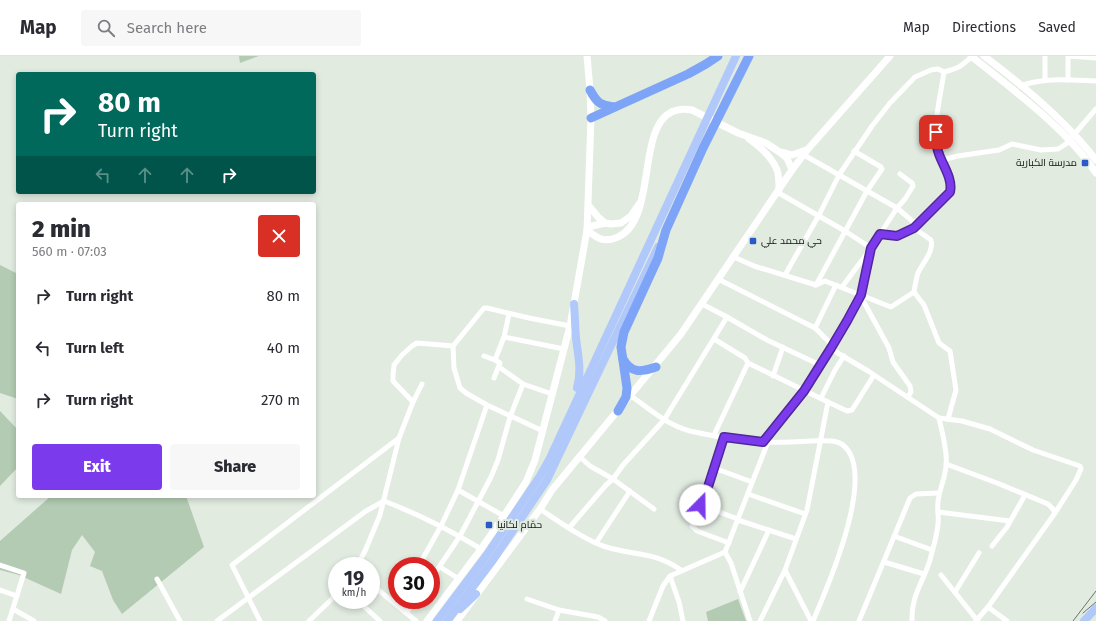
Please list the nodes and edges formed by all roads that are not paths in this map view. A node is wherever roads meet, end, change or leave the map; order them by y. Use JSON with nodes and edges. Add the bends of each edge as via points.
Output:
{"nodes":[{"id":1,"x":587,"y":56,"type":"edge"},
{"id":2,"x":718,"y":56,"type":"edge"},
{"id":3,"x":736,"y":56,"type":"edge"},
{"id":4,"x":749,"y":56,"type":"edge"},
{"id":5,"x":890,"y":56,"type":"edge"},
{"id":6,"x":972,"y":56,"type":"edge"},
{"id":7,"x":984,"y":56,"type":"edge"},
{"id":8,"x":1045,"y":56,"type":"edge"},
{"id":9,"x":1068,"y":56,"type":"edge"},
{"id":10,"x":1096,"y":58,"type":"edge"},
{"id":11,"x":944,"y":72,"type":"junction"},
{"id":12,"x":1045,"y":80,"type":"junction"},
{"id":13,"x":1068,"y":80,"type":"junction"},
{"id":14,"x":1096,"y":80,"type":"edge"},
{"id":15,"x":1020,"y":86,"type":"junction"},
{"id":16,"x":590,"y":90,"type":"junction"},
{"id":17,"x":614,"y":107,"type":"junction"},
{"id":18,"x":1096,"y":109,"type":"edge"},
{"id":19,"x":591,"y":118,"type":"junction"},
{"id":20,"x":738,"y":133,"type":"junction"},
{"id":21,"x":1071,"y":137,"type":"junction"},
{"id":22,"x":778,"y":150,"type":"junction"},
{"id":23,"x":854,"y":151,"type":"junction"},
{"id":24,"x":806,"y":152,"type":"junction"},
{"id":25,"x":942,"y":160,"type":"junction"},
{"id":26,"x":1096,"y":160,"type":"edge"},
{"id":27,"x":772,"y":162,"type":"junction"},
{"id":28,"x":791,"y":171,"type":"junction"},
{"id":29,"x":1096,"y":173,"type":"edge"},
{"id":30,"x":900,"y":174,"type":"dead end"},
{"id":31,"x":839,"y":175,"type":"junction"},
{"id":32,"x":778,"y":190,"type":"junction"},
{"id":33,"x":866,"y":191,"type":"junction"},
{"id":34,"x":641,"y":201,"type":"junction"},
{"id":35,"x":589,"y":206,"type":"junction"},
{"id":36,"x":897,"y":208,"type":"junction"},
{"id":37,"x":819,"y":215,"type":"junction"},
{"id":38,"x":605,"y":223,"type":"junction"},
{"id":39,"x":916,"y":227,"type":"junction"},
{"id":40,"x":587,"y":229,"type":"junction"},
{"id":41,"x":666,"y":230,"type":"junction"},
{"id":42,"x":845,"y":231,"type":"junction"},
{"id":43,"x":880,"y":234,"type":"junction"},
{"id":44,"x":871,"y":248,"type":"junction"},
{"id":45,"x":734,"y":258,"type":"junction"},
{"id":46,"x":785,"y":275,"type":"junction"},
{"id":47,"x":718,"y":279,"type":"junction"},
{"id":48,"x":816,"y":285,"type":"junction"},
{"id":49,"x":836,"y":285,"type":"junction"},
{"id":50,"x":842,"y":287,"type":"junction"},
{"id":51,"x":914,"y":292,"type":"junction"},
{"id":52,"x":860,"y":296,"type":"junction"},
{"id":53,"x":574,"y":304,"type":"junction"},
{"id":54,"x":702,"y":304,"type":"junction"},
{"id":55,"x":510,"y":314,"type":"junction"},
{"id":56,"x":727,"y":317,"type":"junction"},
{"id":57,"x":570,"y":326,"type":"junction"},
{"id":58,"x":815,"y":328,"type":"junction"},
{"id":59,"x":504,"y":337,"type":"junction"},
{"id":60,"x":714,"y":339,"type":"junction"},
{"id":61,"x":453,"y":346,"type":"junction"},
{"id":62,"x":783,"y":347,"type":"junction"},
{"id":63,"x":832,"y":347,"type":"junction"},
{"id":64,"x":564,"y":349,"type":"junction"},
{"id":65,"x":484,"y":356,"type":"dead end"},
{"id":66,"x":844,"y":356,"type":"junction"},
{"id":67,"x":622,"y":358,"type":"junction"},
{"id":68,"x":495,"y":360,"type":"junction"},
{"id":69,"x":748,"y":363,"type":"junction"},
{"id":70,"x":820,"y":365,"type":"junction"},
{"id":71,"x":656,"y":366,"type":"junction"},
{"id":72,"x":499,"y":367,"type":"junction"},
{"id":73,"x":874,"y":375,"type":"junction"},
{"id":74,"x":773,"y":376,"type":"junction"},
{"id":75,"x":494,"y":378,"type":"dead end"},
{"id":76,"x":422,"y":384,"type":"dead end"},
{"id":77,"x":523,"y":384,"type":"junction"},
{"id":78,"x":804,"y":391,"type":"junction"},
{"id":79,"x":552,"y":394,"type":"junction"},
{"id":80,"x":630,"y":395,"type":"junction"},
{"id":81,"x":908,"y":397,"type":"junction"},
{"id":82,"x":821,"y":398,"type":"junction"},
{"id":83,"x":413,"y":402,"type":"junction"},
{"id":84,"x":828,"y":402,"type":"junction"},
{"id":85,"x":487,"y":405,"type":"junction"},
{"id":86,"x":618,"y":411,"type":"junction"},
{"id":87,"x":510,"y":417,"type":"junction"},
{"id":88,"x":939,"y":418,"type":"junction"},
{"id":89,"x":948,"y":419,"type":"junction"},
{"id":90,"x":566,"y":420,"type":"junction"},
{"id":91,"x":664,"y":420,"type":"junction"},
{"id":92,"x":543,"y":431,"type":"junction"},
{"id":93,"x":714,"y":435,"type":"junction"},
{"id":94,"x":724,"y":437,"type":"junction"},
{"id":95,"x":399,"y":438,"type":"junction"},
{"id":96,"x":820,"y":441,"type":"junction"},
{"id":97,"x":765,"y":442,"type":"junction"},
{"id":98,"x":580,"y":457,"type":"junction"},
{"id":99,"x":946,"y":464,"type":"junction"},
{"id":100,"x":714,"y":468,"type":"junction"},
{"id":101,"x":613,"y":479,"type":"junction"},
{"id":102,"x":752,"y":482,"type":"junction"},
{"id":103,"x":458,"y":490,"type":"junction"},
{"id":104,"x":630,"y":491,"type":"junction"},
{"id":105,"x":939,"y":493,"type":"junction"},
{"id":106,"x":748,"y":494,"type":"junction"},
{"id":107,"x":1025,"y":495,"type":"junction"},
{"id":108,"x":384,"y":501,"type":"junction"},
{"id":109,"x":479,"y":501,"type":"junction"},
{"id":110,"x":700,"y":505,"type":"junction"},
{"id":111,"x":654,"y":508,"type":"dead end"},
{"id":112,"x":540,"y":509,"type":"junction"},
{"id":113,"x":938,"y":512,"type":"junction"},
{"id":114,"x":1054,"y":513,"type":"junction"},
{"id":115,"x":806,"y":514,"type":"junction"},
{"id":116,"x":504,"y":516,"type":"junction"},
{"id":117,"x":738,"y":519,"type":"junction"},
{"id":118,"x":1010,"y":521,"type":"junction"},
{"id":119,"x":441,"y":526,"type":"junction"},
{"id":120,"x":569,"y":528,"type":"junction"},
{"id":121,"x":769,"y":530,"type":"junction"},
{"id":122,"x":460,"y":536,"type":"junction"},
{"id":123,"x":894,"y":536,"type":"junction"},
{"id":124,"x":796,"y":539,"type":"junction"},
{"id":125,"x":596,"y":543,"type":"junction"},
{"id":126,"x":729,"y":543,"type":"junction"},
{"id":127,"x":992,"y":546,"type":"dead end"},
{"id":128,"x":481,"y":549,"type":"junction"},
{"id":129,"x":932,"y":550,"type":"junction"},
{"id":130,"x":725,"y":552,"type":"junction"},
{"id":131,"x":979,"y":553,"type":"dead end"},
{"id":132,"x":362,"y":557,"type":"edge"},
{"id":133,"x":424,"y":557,"type":"edge"},
{"id":134,"x":884,"y":562,"type":"junction"},
{"id":135,"x":0,"y":565,"type":"edge"},
{"id":136,"x":440,"y":567,"type":"joint"},
{"id":137,"x":681,"y":570,"type":"junction"},
{"id":138,"x":785,"y":570,"type":"junction"},
{"id":139,"x":924,"y":574,"type":"junction"},
{"id":140,"x":941,"y":575,"type":"dead end"},
{"id":141,"x":670,"y":576,"type":"junction"},
{"id":142,"x":158,"y":579,"type":"dead end"},
{"id":143,"x":458,"y":579,"type":"junction"},
{"id":144,"x":0,"y":590,"type":"edge"},
{"id":145,"x":380,"y":591,"type":"edge"},
{"id":146,"x":740,"y":592,"type":"junction"},
{"id":147,"x":955,"y":592,"type":"junction"},
{"id":148,"x":476,"y":594,"type":"junction"},
{"id":149,"x":17,"y":596,"type":"junction"},
{"id":150,"x":248,"y":598,"type":"junction"},
{"id":151,"x":527,"y":599,"type":"dead end"},
{"id":152,"x":328,"y":603,"type":"edge"},
{"id":153,"x":988,"y":607,"type":"junction"},
{"id":154,"x":1096,"y":608,"type":"edge"},
{"id":155,"x":13,"y":609,"type":"junction"},
{"id":156,"x":367,"y":609,"type":"edge"},
{"id":157,"x":409,"y":609,"type":"edge"},
{"id":158,"x":559,"y":610,"type":"junction"},
{"id":159,"x":406,"y":613,"type":"junction"},
{"id":160,"x":9,"y":621,"type":"edge"},
{"id":161,"x":34,"y":621,"type":"edge"},
{"id":162,"x":180,"y":621,"type":"edge"},
{"id":163,"x":217,"y":621,"type":"edge"},
{"id":164,"x":260,"y":621,"type":"edge"},
{"id":165,"x":309,"y":621,"type":"edge"},
{"id":166,"x":380,"y":621,"type":"edge"},
{"id":167,"x":416,"y":621,"type":"edge"},
{"id":168,"x":427,"y":621,"type":"edge"},
{"id":169,"x":437,"y":621,"type":"edge"},
{"id":170,"x":447,"y":621,"type":"edge"},
{"id":171,"x":457,"y":621,"type":"edge"},
{"id":172,"x":555,"y":621,"type":"edge"},
{"id":173,"x":604,"y":621,"type":"edge"},
{"id":174,"x":649,"y":621,"type":"edge"},
{"id":175,"x":683,"y":621,"type":"edge"},
{"id":176,"x":750,"y":621,"type":"edge"},
{"id":177,"x":760,"y":621,"type":"edge"},
{"id":178,"x":812,"y":621,"type":"edge"},
{"id":179,"x":859,"y":621,"type":"edge"},
{"id":180,"x":912,"y":621,"type":"edge"},
{"id":181,"x":976,"y":621,"type":"edge"},
{"id":182,"x":1007,"y":621,"type":"edge"},
{"id":183,"x":1084,"y":621,"type":"edge"}],
"edges":[{"from":1,"to":16,"type":"main road"},
{"from":2,"to":17,"type":"highway","via":[[688,74]]},
{"from":3,"to":90,"type":"main road"},
{"from":4,"to":41,"type":"highway"},
{"from":5,"to":24,"type":"main road"},
{"from":6,"to":11,"type":"street","via":[[959,67]]},
{"from":6,"to":21,"type":"main road"},
{"from":7,"to":15,"type":"main road"},
{"from":8,"to":12,"type":"street"},
{"from":9,"to":10,"type":"street"},
{"from":9,"to":13,"type":"street"},
{"from":11,"to":23,"type":"street","via":[[938,69],[931,70],[914,77]]},
{"from":11,"to":25,"type":"street","via":[[936,132],[936,144]]},
{"from":12,"to":13,"type":"street"},
{"from":12,"to":15,"type":"street"},
{"from":13,"to":14,"type":"street"},
{"from":15,"to":21,"type":"main road","via":[[1042,104]]},
{"from":16,"to":17,"type":"highway","via":[[596,101]]},
{"from":16,"to":19,"type":"main road"},
{"from":17,"to":19,"type":"highway"},
{"from":18,"to":21,"type":"street"},
{"from":19,"to":35,"type":"main road"},
{"from":20,"to":22,"type":"main road"},
{"from":20,"to":27,"type":"main road","via":[[760,148]]},
{"from":20,"to":34,"type":"main road","via":[[684,108],[663,117],[655,132]]},
{"from":21,"to":25,"type":"street","via":[[1058,149],[1041,150],[1012,144],[999,150]]},
{"from":21,"to":26,"type":"main road"},
{"from":21,"to":29,"type":"main road"},
{"from":22,"to":24,"type":"main road","via":[[792,155]]},
{"from":22,"to":28,"type":"main road","via":[[787,158]]},
{"from":23,"to":31,"type":"street"},
{"from":23,"to":33,"type":"street","via":[[882,168]]},
{"from":24,"to":28,"type":"main road"},
{"from":24,"to":31,"type":"street"},
{"from":25,"to":39,"type":"street","via":[[950,182],[950,192]]},
{"from":27,"to":28,"type":"main road"},
{"from":27,"to":32,"type":"main road","via":[[777,170]]},
{"from":28,"to":32,"type":"main road"},
{"from":30,"to":36,"type":"street","via":[[913,186]]},
{"from":31,"to":33,"type":"street"},
{"from":31,"to":37,"type":"street"},
{"from":32,"to":37,"type":"street"},
{"from":32,"to":45,"type":"main road"},
{"from":33,"to":36,"type":"street"},
{"from":33,"to":42,"type":"street"},
{"from":34,"to":38,"type":"main road","via":[[626,221]]},
{"from":34,"to":40,"type":"main road","via":[[637,217],[622,235],[607,240],[600,239]]},
{"from":35,"to":38,"type":"main road"},
{"from":35,"to":40,"type":"main road"},
{"from":36,"to":39,"type":"street"},
{"from":36,"to":43,"type":"street"},
{"from":37,"to":42,"type":"street"},
{"from":37,"to":46,"type":"street"},
{"from":38,"to":40,"type":"main road"},
{"from":39,"to":43,"type":"street","via":[[897,236]]},
{"from":39,"to":51,"type":"street","via":[[932,242],[926,261],[917,276]]},
{"from":40,"to":53,"type":"main road"},
{"from":41,"to":67,"type":"highway","via":[[658,258],[624,332]]},
{"from":41,"to":170,"type":"main road","via":[[548,480]]},
{"from":42,"to":44,"type":"street"},
{"from":42,"to":48,"type":"street"},
{"from":43,"to":44,"type":"street"},
{"from":44,"to":50,"type":"street"},
{"from":44,"to":52,"type":"street"},
{"from":45,"to":46,"type":"street"},
{"from":45,"to":47,"type":"main road"},
{"from":46,"to":48,"type":"street"},
{"from":47,"to":54,"type":"main road"},
{"from":47,"to":58,"type":"street"},
{"from":48,"to":49,"type":"street","via":[[825,281]]},
{"from":49,"to":50,"type":"street"},
{"from":49,"to":58,"type":"street"},
{"from":50,"to":52,"type":"street"},
{"from":51,"to":52,"type":"street","via":[[891,307]]},
{"from":51,"to":89,"type":"street","via":[[924,305],[937,340],[950,351],[956,390]]},
{"from":52,"to":63,"type":"street"},
{"from":52,"to":81,"type":"street","via":[[889,348],[893,362],[910,386],[911,392]]},
{"from":53,"to":57,"type":"main road"},
{"from":53,"to":90,"type":"main road","via":[[580,379]]},
{"from":54,"to":56,"type":"street"},
{"from":54,"to":71,"type":"main road"},
{"from":55,"to":57,"type":"street"},
{"from":55,"to":59,"type":"street"},
{"from":55,"to":61,"type":"street","via":[[484,308]]},
{"from":56,"to":60,"type":"street"},
{"from":56,"to":62,"type":"street"},
{"from":57,"to":64,"type":"main road"},
{"from":58,"to":63,"type":"street"},
{"from":59,"to":64,"type":"street"},
{"from":59,"to":68,"type":"street"},
{"from":60,"to":69,"type":"street","via":[[745,358]]},
{"from":60,"to":91,"type":"street"},
{"from":61,"to":83,"type":"street","via":[[417,343],[408,348],[398,360],[393,370],[393,381]]},
{"from":61,"to":85,"type":"street","via":[[454,368],[460,388]]},
{"from":62,"to":70,"type":"street"},
{"from":62,"to":74,"type":"street"},
{"from":63,"to":66,"type":"street"},
{"from":63,"to":70,"type":"street"},
{"from":64,"to":79,"type":"main road"},
{"from":65,"to":68,"type":"street"},
{"from":66,"to":73,"type":"street"},
{"from":66,"to":82,"type":"street"},
{"from":67,"to":71,"type":"highway","via":[[632,369],[645,370]]},
{"from":67,"to":86,"type":"highway","via":[[627,388],[626,397]]},
{"from":68,"to":72,"type":"street","via":[[500,363]]},
{"from":69,"to":74,"type":"street"},
{"from":69,"to":93,"type":"street"},
{"from":70,"to":78,"type":"street"},
{"from":71,"to":80,"type":"main road"},
{"from":72,"to":75,"type":"street"},
{"from":72,"to":77,"type":"street"},
{"from":73,"to":81,"type":"street"},
{"from":73,"to":84,"type":"street","via":[[852,410],[847,411]]},
{"from":74,"to":78,"type":"street"},
{"from":76,"to":83,"type":"street"},
{"from":77,"to":79,"type":"street"},
{"from":77,"to":87,"type":"street"},
{"from":78,"to":82,"type":"street"},
{"from":78,"to":97,"type":"street"},
{"from":79,"to":92,"type":"main road"},
{"from":80,"to":86,"type":"main road"},
{"from":80,"to":91,"type":"street"},
{"from":81,"to":88,"type":"street"},
{"from":82,"to":84,"type":"street"},
{"from":83,"to":95,"type":"street"},
{"from":84,"to":96,"type":"street"},
{"from":85,"to":87,"type":"street"},
{"from":85,"to":103,"type":"street"},
{"from":86,"to":98,"type":"main road"},
{"from":87,"to":92,"type":"street"},
{"from":87,"to":109,"type":"street","via":[[492,477]]},
{"from":88,"to":89,"type":"street"},
{"from":88,"to":99,"type":"street"},
{"from":89,"to":114,"type":"street","via":[[990,429],[1033,450],[1080,466],[1076,480]]},
{"from":90,"to":169,"type":"main road","via":[[540,476],[486,556]]},
{"from":91,"to":93,"type":"street","via":[[690,431]]},
{"from":91,"to":101,"type":"street"},
{"from":92,"to":116,"type":"main road","via":[[526,482]]},
{"from":93,"to":94,"type":"street"},
{"from":94,"to":97,"type":"street"},
{"from":94,"to":100,"type":"street"},
{"from":95,"to":108,"type":"street"},
{"from":95,"to":150,"type":"street","via":[[232,565]]},
{"from":96,"to":97,"type":"street"},
{"from":96,"to":115,"type":"street"},
{"from":96,"to":178,"type":"street","via":[[836,442],[849,452],[855,482],[844,543]]},
{"from":97,"to":102,"type":"street"},
{"from":98,"to":101,"type":"street"},
{"from":98,"to":112,"type":"main road","via":[[552,490]]},
{"from":99,"to":105,"type":"street"},
{"from":99,"to":107,"type":"street"},
{"from":100,"to":102,"type":"street"},
{"from":100,"to":110,"type":"street"},
{"from":101,"to":104,"type":"street"},
{"from":101,"to":120,"type":"street"},
{"from":102,"to":106,"type":"street"},
{"from":103,"to":109,"type":"street"},
{"from":103,"to":119,"type":"street"},
{"from":104,"to":111,"type":"street"},
{"from":104,"to":125,"type":"street"},
{"from":105,"to":113,"type":"street"},
{"from":105,"to":123,"type":"street","via":[[913,495]]},
{"from":106,"to":115,"type":"street"},
{"from":106,"to":117,"type":"street"},
{"from":107,"to":114,"type":"street","via":[[1048,504]]},
{"from":107,"to":118,"type":"street"},
{"from":108,"to":119,"type":"street"},
{"from":108,"to":132,"type":"street"},
{"from":108,"to":150,"type":"street","via":[[366,511]]},
{"from":109,"to":116,"type":"street"},
{"from":109,"to":122,"type":"street"},
{"from":110,"to":117,"type":"street"},
{"from":110,"to":126,"type":"street","via":[[692,528]]},
{"from":112,"to":120,"type":"street"},
{"from":112,"to":148,"type":"main road"},
{"from":113,"to":118,"type":"street"},
{"from":113,"to":129,"type":"street"},
{"from":114,"to":153,"type":"street"},
{"from":115,"to":124,"type":"street"},
{"from":116,"to":128,"type":"main road"},
{"from":117,"to":121,"type":"street"},
{"from":117,"to":126,"type":"street"},
{"from":118,"to":127,"type":"street"},
{"from":119,"to":122,"type":"street"},
{"from":119,"to":133,"type":"street"},
{"from":120,"to":125,"type":"street"},
{"from":121,"to":124,"type":"street"},
{"from":121,"to":146,"type":"street"},
{"from":122,"to":128,"type":"street"},
{"from":122,"to":136,"type":"street"},
{"from":123,"to":129,"type":"street"},
{"from":123,"to":134,"type":"street"},
{"from":124,"to":138,"type":"street"},
{"from":125,"to":137,"type":"street","via":[[661,558]]},
{"from":126,"to":130,"type":"street"},
{"from":128,"to":143,"type":"main road"},
{"from":129,"to":139,"type":"street"},
{"from":130,"to":137,"type":"street"},
{"from":130,"to":146,"type":"street"},
{"from":131,"to":147,"type":"street"},
{"from":134,"to":139,"type":"street"},
{"from":134,"to":179,"type":"street"},
{"from":135,"to":149,"type":"street","via":[[24,573]]},
{"from":136,"to":143,"type":"street"},
{"from":137,"to":141,"type":"street"},
{"from":138,"to":177,"type":"street"},
{"from":138,"to":178,"type":"street"},
{"from":139,"to":180,"type":"street","via":[[914,597]]},
{"from":140,"to":147,"type":"street"},
{"from":141,"to":174,"type":"street","via":[[663,586]]},
{"from":141,"to":175,"type":"street"},
{"from":142,"to":162,"type":"street"},
{"from":143,"to":168,"type":"main road"},
{"from":144,"to":149,"type":"street"},
{"from":145,"to":159,"type":"street"},
{"from":146,"to":176,"type":"street"},
{"from":147,"to":181,"type":"street"},
{"from":148,"to":170,"type":"main road"},
{"from":148,"to":171,"type":"main road"},
{"from":149,"to":155,"type":"street"},
{"from":150,"to":163,"type":"street"},
{"from":150,"to":164,"type":"street"},
{"from":151,"to":158,"type":"street"},
{"from":152,"to":165,"type":"street"},
{"from":153,"to":181,"type":"street"},
{"from":153,"to":182,"type":"street"},
{"from":154,"to":183,"type":"main road"},
{"from":155,"to":160,"type":"street"},
{"from":155,"to":161,"type":"street"},
{"from":156,"to":166,"type":"street"},
{"from":157,"to":159,"type":"street"},
{"from":158,"to":172,"type":"street"},
{"from":158,"to":173,"type":"street"},
{"from":159,"to":167,"type":"street"}]}
